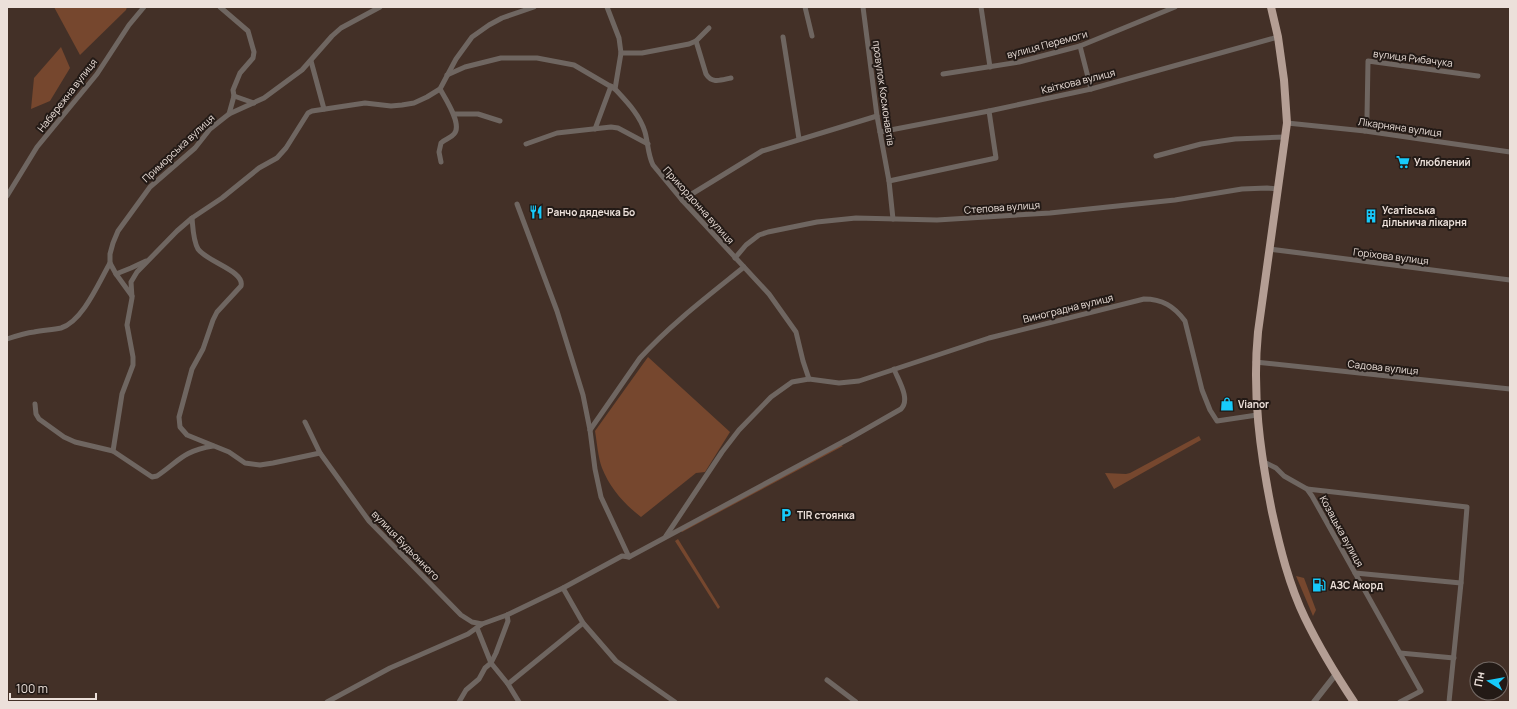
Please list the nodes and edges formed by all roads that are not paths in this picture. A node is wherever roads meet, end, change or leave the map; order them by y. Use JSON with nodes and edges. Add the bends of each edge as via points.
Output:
{"nodes":[{"id":1,"x":144,"y":7,"type":"edge"},
{"id":2,"x":220,"y":7,"type":"edge"},
{"id":3,"x":380,"y":7,"type":"edge"},
{"id":4,"x":534,"y":7,"type":"edge"},
{"id":5,"x":607,"y":7,"type":"edge"},
{"id":6,"x":805,"y":7,"type":"edge"},
{"id":7,"x":863,"y":7,"type":"edge"},
{"id":8,"x":981,"y":7,"type":"edge"},
{"id":9,"x":1175,"y":7,"type":"edge"},
{"id":10,"x":1271,"y":7,"type":"edge"},
{"id":11,"x":709,"y":28,"type":"dead end"},
{"id":12,"x":812,"y":36,"type":"dead end"},
{"id":13,"x":783,"y":37,"type":"dead end"},
{"id":14,"x":1278,"y":37,"type":"junction"},
{"id":15,"x":696,"y":41,"type":"junction"},
{"id":16,"x":1080,"y":46,"type":"junction"},
{"id":17,"x":621,"y":53,"type":"junction"},
{"id":18,"x":311,"y":61,"type":"junction"},
{"id":19,"x":990,"y":67,"type":"junction"},
{"id":20,"x":943,"y":74,"type":"dead end"},
{"id":21,"x":447,"y":75,"type":"junction"},
{"id":22,"x":1478,"y":76,"type":"dead end"},
{"id":23,"x":731,"y":78,"type":"dead end"},
{"id":24,"x":613,"y":88,"type":"junction"},
{"id":25,"x":440,"y":89,"type":"junction"},
{"id":26,"x":1091,"y":89,"type":"junction"},
{"id":27,"x":234,"y":96,"type":"junction"},
{"id":28,"x":254,"y":103,"type":"junction"},
{"id":29,"x":324,"y":109,"type":"junction"},
{"id":30,"x":989,"y":111,"type":"junction"},
{"id":31,"x":229,"y":114,"type":"junction"},
{"id":32,"x":454,"y":114,"type":"junction"},
{"id":33,"x":877,"y":116,"type":"junction"},
{"id":34,"x":500,"y":121,"type":"dead end"},
{"id":35,"x":1287,"y":123,"type":"junction"},
{"id":36,"x":595,"y":129,"type":"junction"},
{"id":37,"x":1365,"y":131,"type":"junction"},
{"id":38,"x":880,"y":132,"type":"junction"},
{"id":39,"x":1286,"y":137,"type":"junction"},
{"id":40,"x":799,"y":139,"type":"junction"},
{"id":41,"x":526,"y":144,"type":"dead end"},
{"id":42,"x":648,"y":144,"type":"junction"},
{"id":43,"x":1510,"y":152,"type":"edge"},
{"id":44,"x":1156,"y":156,"type":"dead end"},
{"id":45,"x":441,"y":162,"type":"dead end"},
{"id":46,"x":889,"y":181,"type":"junction"},
{"id":47,"x":1278,"y":189,"type":"junction"},
{"id":48,"x":7,"y":196,"type":"edge"},
{"id":49,"x":682,"y":200,"type":"junction"},
{"id":50,"x":517,"y":204,"type":"dead end"},
{"id":51,"x":192,"y":218,"type":"junction"},
{"id":52,"x":893,"y":219,"type":"junction"},
{"id":53,"x":1269,"y":249,"type":"junction"},
{"id":54,"x":735,"y":258,"type":"junction"},
{"id":55,"x":151,"y":259,"type":"junction"},
{"id":56,"x":110,"y":263,"type":"junction"},
{"id":57,"x":744,"y":267,"type":"junction"},
{"id":58,"x":116,"y":274,"type":"junction"},
{"id":59,"x":1510,"y":280,"type":"edge"},
{"id":60,"x":132,"y":298,"type":"junction"},
{"id":61,"x":7,"y":339,"type":"edge"},
{"id":62,"x":1255,"y":362,"type":"junction"},
{"id":63,"x":894,"y":369,"type":"junction"},
{"id":64,"x":809,"y":379,"type":"junction"},
{"id":65,"x":1510,"y":389,"type":"edge"},
{"id":66,"x":35,"y":404,"type":"dead end"},
{"id":67,"x":1257,"y":415,"type":"junction"},
{"id":68,"x":305,"y":422,"type":"dead end"},
{"id":69,"x":590,"y":430,"type":"junction"},
{"id":70,"x":213,"y":446,"type":"junction"},
{"id":71,"x":113,"y":451,"type":"junction"},
{"id":72,"x":320,"y":453,"type":"junction"},
{"id":73,"x":1262,"y":461,"type":"junction"},
{"id":74,"x":1306,"y":489,"type":"junction"},
{"id":75,"x":666,"y":536,"type":"junction"},
{"id":76,"x":629,"y":557,"type":"junction"},
{"id":77,"x":1355,"y":573,"type":"junction"},
{"id":78,"x":1461,"y":583,"type":"junction"},
{"id":79,"x":563,"y":588,"type":"junction"},
{"id":80,"x":507,"y":615,"type":"junction"},
{"id":81,"x":583,"y":623,"type":"junction"},
{"id":82,"x":482,"y":624,"type":"junction"},
{"id":83,"x":476,"y":628,"type":"junction"},
{"id":84,"x":1400,"y":653,"type":"junction"},
{"id":85,"x":1454,"y":658,"type":"junction"},
{"id":86,"x":491,"y":663,"type":"junction"},
{"id":87,"x":1336,"y":674,"type":"junction"},
{"id":88,"x":827,"y":680,"type":"dead end"},
{"id":89,"x":508,"y":684,"type":"junction"},
{"id":90,"x":327,"y":702,"type":"edge"},
{"id":91,"x":459,"y":702,"type":"edge"},
{"id":92,"x":519,"y":702,"type":"edge"},
{"id":93,"x":675,"y":702,"type":"edge"},
{"id":94,"x":856,"y":702,"type":"edge"},
{"id":95,"x":1314,"y":702,"type":"edge"},
{"id":96,"x":1354,"y":702,"type":"edge"},
{"id":97,"x":1400,"y":702,"type":"edge"},
{"id":98,"x":1449,"y":702,"type":"edge"}],
"edges":[{"from":1,"to":48,"type":"street","name":"Набережна вулиця","via":[[97,74],[37,147]]},
{"from":2,"to":27,"type":"street","via":[[248,30],[254,52],[253,58],[240,73],[233,90]]},
{"from":3,"to":18,"type":"street","name":"Приморська вулиця","via":[[341,28]]},
{"from":4,"to":21,"type":"street","via":[[502,18],[480,30],[465,45]]},
{"from":5,"to":17,"type":"street","via":[[619,38]]},
{"from":6,"to":12,"type":"street"},
{"from":7,"to":33,"type":"street","name":"провулок Космонавтів"},
{"from":8,"to":19,"type":"street"},
{"from":9,"to":16,"type":"street","name":"вулиця Перемоги"},
{"from":10,"to":14,"type":"highway"},
{"from":11,"to":15,"type":"street"},
{"from":13,"to":40,"type":"street"},
{"from":14,"to":26,"type":"street","name":"Квіткова вулиця"},
{"from":14,"to":35,"type":"highway"},
{"from":15,"to":17,"type":"street","via":[[642,53]]},
{"from":15,"to":23,"type":"street","via":[[708,78],[718,81]]},
{"from":16,"to":19,"type":"street","name":"вулиця Перемоги"},
{"from":16,"to":26,"type":"street"},
{"from":17,"to":24,"type":"street"},
{"from":18,"to":28,"type":"street","name":"Приморська вулиця"},
{"from":18,"to":29,"type":"street"},
{"from":19,"to":20,"type":"street","name":"вулиця Перемоги"},
{"from":21,"to":24,"type":"street","name":"Прикордонна вулиця","via":[[465,67],[501,58],[537,58],[574,65]]},
{"from":21,"to":25,"type":"street"},
{"from":22,"to":37,"type":"street","name":"вулиця Рибачука","via":[[1368,61]]},
{"from":24,"to":36,"type":"street"},
{"from":24,"to":42,"type":"street","name":"Прикордонна вулиця","via":[[639,119]]},
{"from":25,"to":29,"type":"street","via":[[414,103],[391,106],[365,103]]},
{"from":25,"to":32,"type":"street"},
{"from":26,"to":30,"type":"street","name":"Квіткова вулиця"},
{"from":27,"to":28,"type":"street"},
{"from":27,"to":31,"type":"street"},
{"from":28,"to":31,"type":"street","name":"Приморська вулиця"},
{"from":29,"to":51,"type":"street","via":[[308,113],[277,158],[258,168],[222,198]]},
{"from":30,"to":38,"type":"street","name":"Квіткова вулиця"},
{"from":30,"to":46,"type":"street","via":[[996,158]]},
{"from":31,"to":56,"type":"street","name":"Приморська вулиця","via":[[210,128],[195,148],[150,187],[118,231]]},
{"from":32,"to":34,"type":"street","via":[[478,114]]},
{"from":32,"to":45,"type":"street","via":[[457,130],[441,143]]},
{"from":33,"to":38,"type":"street","name":"провулок Космонавтів"},
{"from":33,"to":40,"type":"street"},
{"from":35,"to":37,"type":"street","name":"Лікарняна вулиця"},
{"from":35,"to":39,"type":"highway"},
{"from":36,"to":41,"type":"street","via":[[557,134]]},
{"from":36,"to":42,"type":"street","via":[[618,128]]},
{"from":37,"to":43,"type":"street","name":"Лікарняна вулиця"},
{"from":38,"to":46,"type":"street","name":"провулок Космонавтів"},
{"from":39,"to":44,"type":"street","via":[[1228,140]]},
{"from":39,"to":47,"type":"highway"},
{"from":40,"to":49,"type":"street","via":[[755,154]]},
{"from":42,"to":49,"type":"street","name":"Прикордонна вулиця","via":[[653,166]]},
{"from":46,"to":52,"type":"street","name":"провулок Космонавтів"},
{"from":47,"to":52,"type":"street","name":"Степова вулиця","via":[[1242,189],[1175,200],[1050,213],[938,220]]},
{"from":47,"to":53,"type":"highway"},
{"from":49,"to":54,"type":"street","name":"Прикордонна вулиця"},
{"from":50,"to":69,"type":"street","via":[[557,311],[583,396]]},
{"from":51,"to":55,"type":"street"},
{"from":51,"to":70,"type":"street","via":[[195,242],[202,253],[237,275],[242,282],[216,312],[203,349],[192,369],[179,417],[182,431]]},
{"from":52,"to":54,"type":"street","name":"Степова вулиця","via":[[856,218],[818,222],[768,232],[746,245]]},
{"from":53,"to":59,"type":"street","name":"Горіхова вулиця"},
{"from":53,"to":62,"type":"highway"},
{"from":54,"to":57,"type":"street","name":"Прикордонна вулиця"},
{"from":55,"to":58,"type":"street"},
{"from":55,"to":60,"type":"street","via":[[137,272],[131,282]]},
{"from":56,"to":58,"type":"street"},
{"from":56,"to":61,"type":"street","via":[[73,322],[59,328]]},
{"from":57,"to":64,"type":"street","name":"Прикордонна вулиця","via":[[769,294],[796,332]]},
{"from":57,"to":69,"type":"street","via":[[650,347]]},
{"from":58,"to":60,"type":"street"},
{"from":60,"to":71,"type":"street","via":[[127,325],[133,365],[122,394]]},
{"from":62,"to":65,"type":"street","name":"Садова вулиця"},
{"from":62,"to":67,"type":"highway"},
{"from":63,"to":64,"type":"street","name":"Виноградна вулиця","via":[[850,383]]},
{"from":63,"to":67,"type":"street","name":"Виноградна вулиця","via":[[989,338],[1132,301],[1154,299],[1171,306],[1185,321],[1202,390],[1217,421]]},
{"from":63,"to":75,"type":"street","via":[[906,397],[902,409]]},
{"from":64,"to":75,"type":"street","via":[[792,382],[782,388],[739,430]]},
{"from":66,"to":71,"type":"street","via":[[39,419],[64,437]]},
{"from":67,"to":73,"type":"highway"},
{"from":68,"to":72,"type":"street","name":"вулиця Будьонного"},
{"from":69,"to":76,"type":"street","via":[[601,497]]},
{"from":70,"to":71,"type":"street","via":[[188,453],[152,477]]},
{"from":70,"to":72,"type":"street","via":[[229,452],[245,463],[260,465]]},
{"from":72,"to":82,"type":"street","name":"вулиця Будьонного","via":[[369,521],[461,615],[472,622]]},
{"from":73,"to":74,"type":"street","name":"Козацька вулиця"},
{"from":73,"to":87,"type":"highway","via":[[1279,541],[1294,591],[1314,636]]},
{"from":74,"to":77,"type":"street","name":"Козацька вулиця"},
{"from":74,"to":78,"type":"street","via":[[1467,507]]},
{"from":75,"to":76,"type":"street"},
{"from":76,"to":79,"type":"street","via":[[622,556]]},
{"from":77,"to":78,"type":"street"},
{"from":77,"to":84,"type":"street","name":"Козацька вулиця"},
{"from":78,"to":85,"type":"street"},
{"from":79,"to":80,"type":"street"},
{"from":79,"to":81,"type":"street"},
{"from":80,"to":82,"type":"street"},
{"from":80,"to":86,"type":"street","via":[[508,622]]},
{"from":81,"to":89,"type":"street"},
{"from":81,"to":93,"type":"street","via":[[616,661]]},
{"from":82,"to":83,"type":"street"},
{"from":83,"to":86,"type":"street"},
{"from":83,"to":90,"type":"street","via":[[390,668]]},
{"from":84,"to":85,"type":"street"},
{"from":84,"to":97,"type":"street","name":"Козацька вулиця","via":[[1421,691]]},
{"from":85,"to":98,"type":"street"},
{"from":86,"to":89,"type":"street"},
{"from":86,"to":91,"type":"street","via":[[479,679],[466,690]]},
{"from":87,"to":95,"type":"street"},
{"from":87,"to":96,"type":"highway"},
{"from":88,"to":94,"type":"street"},
{"from":89,"to":92,"type":"street"}]}
